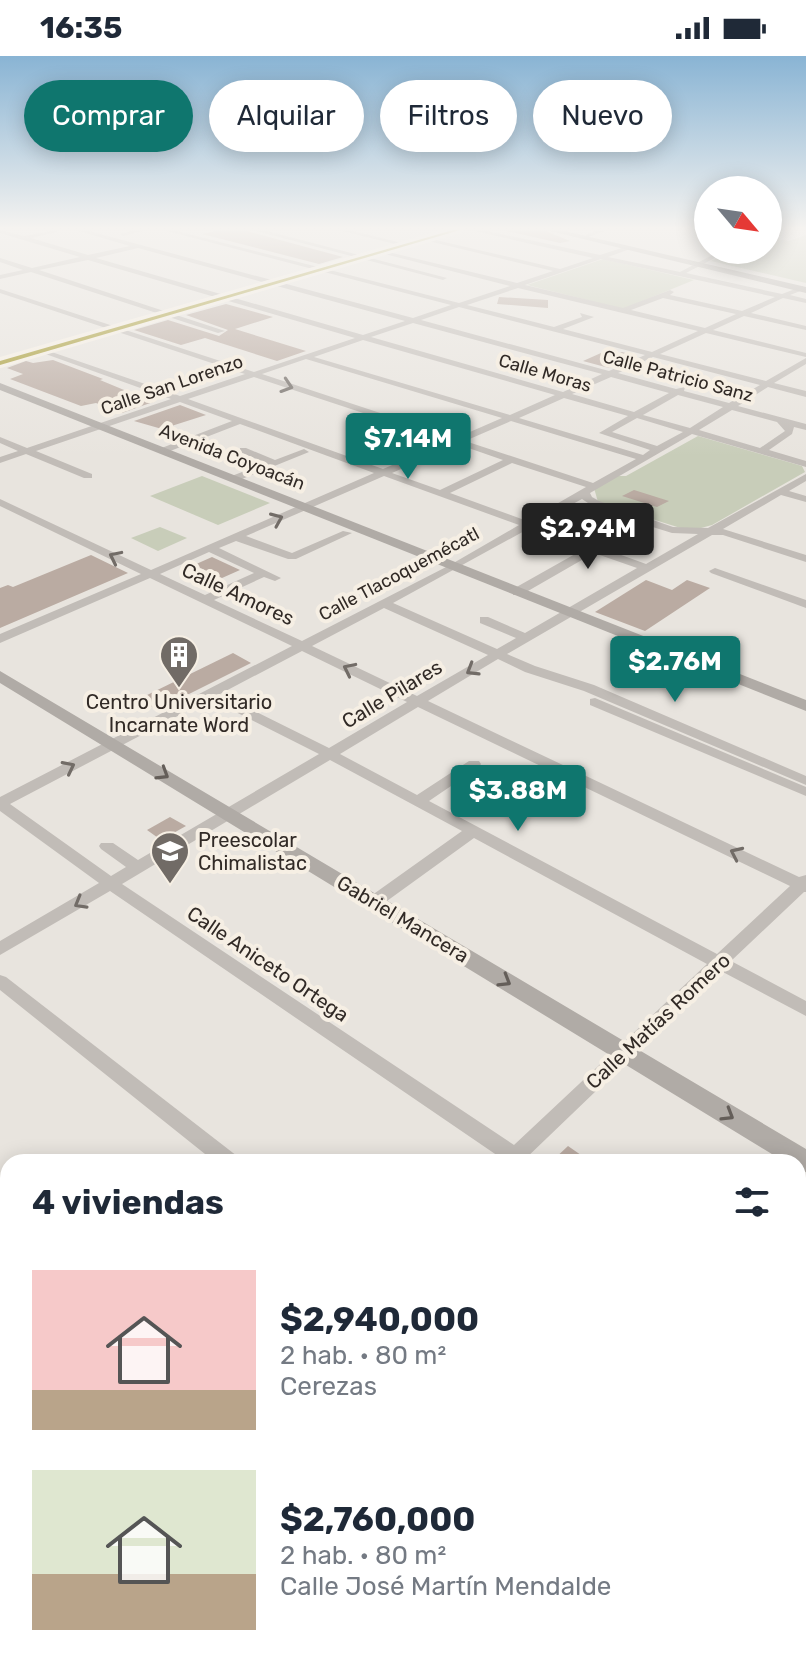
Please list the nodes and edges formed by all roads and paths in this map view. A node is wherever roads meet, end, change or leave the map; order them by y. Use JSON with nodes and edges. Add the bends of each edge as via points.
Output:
{"nodes":[{"id":1,"x":43,"y":305,"type":"edge"},
{"id":2,"x":146,"y":305,"type":"edge"},
{"id":3,"x":206,"y":305,"type":"edge"},
{"id":4,"x":251,"y":305,"type":"edge"},
{"id":5,"x":353,"y":305,"type":"edge"},
{"id":6,"x":457,"y":305,"type":"edge"},
{"id":7,"x":600,"y":305,"type":"edge"},
{"id":8,"x":637,"y":305,"type":"edge"},
{"id":9,"x":707,"y":305,"type":"edge"},
{"id":10,"x":764,"y":305,"type":"edge"},
{"id":11,"x":460,"y":306,"type":"junction"},
{"id":12,"x":623,"y":311,"type":"junction"},
{"id":13,"x":746,"y":314,"type":"junction"},
{"id":14,"x":178,"y":315,"type":"junction"},
{"id":15,"x":583,"y":315,"type":"dead end"},
{"id":16,"x":412,"y":321,"type":"junction"},
{"id":17,"x":806,"y":328,"type":"edge"},
{"id":18,"x":116,"y":329,"type":"junction"},
{"id":19,"x":554,"y":330,"type":"junction"},
{"id":20,"x":221,"y":331,"type":"dead end"},
{"id":21,"x":707,"y":331,"type":"junction"},
{"id":22,"x":364,"y":337,"type":"junction"},
{"id":23,"x":43,"y":350,"type":"junction"},
{"id":24,"x":652,"y":355,"type":"junction"},
{"id":25,"x":307,"y":357,"type":"junction"},
{"id":26,"x":806,"y":358,"type":"edge"},
{"id":27,"x":0,"y":362,"type":"edge"},
{"id":28,"x":610,"y":374,"type":"junction"},
{"id":29,"x":253,"y":375,"type":"junction"},
{"id":30,"x":769,"y":385,"type":"junction"},
{"id":31,"x":0,"y":386,"type":"edge"},
{"id":32,"x":676,"y":388,"type":"junction"},
{"id":33,"x":806,"y":394,"type":"edge"},
{"id":34,"x":563,"y":395,"type":"junction"},
{"id":35,"x":178,"y":400,"type":"junction"},
{"id":36,"x":744,"y":400,"type":"junction"},
{"id":37,"x":758,"y":404,"type":"junction"},
{"id":38,"x":730,"y":408,"type":"junction"},
{"id":39,"x":806,"y":415,"type":"edge"},
{"id":40,"x":636,"y":416,"type":"junction"},
{"id":41,"x":511,"y":418,"type":"junction"},
{"id":42,"x":780,"y":420,"type":"junction"},
{"id":43,"x":241,"y":421,"type":"junction"},
{"id":44,"x":100,"y":426,"type":"junction"},
{"id":45,"x":806,"y":427,"type":"edge"},
{"id":46,"x":691,"y":431,"type":"junction"},
{"id":47,"x":0,"y":440,"type":"edge"},
{"id":48,"x":456,"y":441,"type":"junction"},
{"id":49,"x":243,"y":450,"type":"dead end"},
{"id":50,"x":659,"y":450,"type":"junction"},
{"id":51,"x":27,"y":451,"type":"junction"},
{"id":52,"x":162,"y":451,"type":"junction"},
{"id":53,"x":762,"y":451,"type":"junction"},
{"id":54,"x":304,"y":452,"type":"dead end"},
{"id":55,"x":644,"y":458,"type":"junction"},
{"id":56,"x":512,"y":459,"type":"junction"},
{"id":57,"x":0,"y":460,"type":"edge"},
{"id":58,"x":275,"y":463,"type":"junction"},
{"id":59,"x":806,"y":464,"type":"edge"},
{"id":60,"x":387,"y":472,"type":"junction"},
{"id":61,"x":88,"y":476,"type":"dead end"},
{"id":62,"x":806,"y":477,"type":"edge"},
{"id":63,"x":233,"y":479,"type":"junction"},
{"id":64,"x":444,"y":492,"type":"junction"},
{"id":65,"x":781,"y":492,"type":"junction"},
{"id":66,"x":585,"y":493,"type":"junction"},
{"id":67,"x":806,"y":499,"type":"edge"},
{"id":68,"x":0,"y":502,"type":"edge"},
{"id":69,"x":305,"y":507,"type":"junction"},
{"id":70,"x":642,"y":520,"type":"junction"},
{"id":71,"x":528,"y":524,"type":"junction"},
{"id":72,"x":716,"y":530,"type":"junction"},
{"id":73,"x":347,"y":533,"type":"dead end"},
{"id":74,"x":237,"y":537,"type":"junction"},
{"id":75,"x":209,"y":548,"type":"junction"},
{"id":76,"x":593,"y":548,"type":"junction"},
{"id":77,"x":806,"y":559,"type":"edge"},
{"id":78,"x":454,"y":567,"type":"junction"},
{"id":79,"x":647,"y":568,"type":"junction"},
{"id":80,"x":715,"y":571,"type":"dead end"},
{"id":81,"x":150,"y":574,"type":"junction"},
{"id":82,"x":517,"y":592,"type":"junction"},
{"id":83,"x":204,"y":600,"type":"junction"},
{"id":84,"x":383,"y":603,"type":"junction"},
{"id":85,"x":806,"y":604,"type":"edge"},
{"id":86,"x":569,"y":612,"type":"junction"},
{"id":87,"x":484,"y":620,"type":"dead end"},
{"id":88,"x":526,"y":638,"type":"junction"},
{"id":89,"x":0,"y":639,"type":"edge"},
{"id":90,"x":301,"y":646,"type":"junction"},
{"id":91,"x":498,"y":654,"type":"junction"},
{"id":92,"x":0,"y":676,"type":"edge"},
{"id":93,"x":210,"y":694,"type":"junction"},
{"id":94,"x":417,"y":703,"type":"junction"},
{"id":95,"x":806,"y":706,"type":"edge"},
{"id":96,"x":114,"y":744,"type":"junction"},
{"id":97,"x":330,"y":754,"type":"junction"},
{"id":98,"x":474,"y":764,"type":"dead end"},
{"id":99,"x":757,"y":766,"type":"junction"},
{"id":100,"x":806,"y":781,"type":"edge"},
{"id":101,"x":806,"y":792,"type":"edge"},
{"id":102,"x":418,"y":801,"type":"junction"},
{"id":103,"x":0,"y":803,"type":"edge"},
{"id":104,"x":228,"y":814,"type":"junction"},
{"id":105,"x":473,"y":831,"type":"junction"},
{"id":106,"x":107,"y":846,"type":"dead end"},
{"id":107,"x":138,"y":868,"type":"junction"},
{"id":108,"x":111,"y":884,"type":"junction"},
{"id":109,"x":804,"y":884,"type":"edge"},
{"id":110,"x":374,"y":902,"type":"junction"},
{"id":111,"x":0,"y":949,"type":"edge"},
{"id":112,"x":720,"y":963,"type":"junction"},
{"id":113,"x":0,"y":981,"type":"edge"},
{"id":114,"x":806,"y":1009,"type":"edge"},
{"id":115,"x":625,"y":1053,"type":"junction"},
{"id":116,"x":220,"y":1154,"type":"edge"},
{"id":117,"x":504,"y":1154,"type":"edge"},
{"id":118,"x":516,"y":1154,"type":"edge"},
{"id":119,"x":793,"y":1154,"type":"edge"}],
"edges":[{"from":1,"to":18,"type":"street"},
{"from":2,"to":14,"type":"street"},
{"from":3,"to":14,"type":"main road"},
{"from":4,"to":22,"type":"street","name":"Calle Moras"},
{"from":5,"to":16,"type":"street","name":"Calle Patricio Sanz"},
{"from":6,"to":11,"type":"street"},
{"from":7,"to":12,"type":"street"},
{"from":8,"to":12,"type":"street"},
{"from":9,"to":13,"type":"street"},
{"from":10,"to":13,"type":"street"},
{"from":11,"to":16,"type":"street","name":"Calle San Lorenzo"},
{"from":11,"to":19,"type":"street"},
{"from":12,"to":21,"type":"street"},
{"from":13,"to":17,"type":"street"},
{"from":13,"to":21,"type":"street"},
{"from":14,"to":18,"type":"main road"},
{"from":14,"to":20,"type":"street"},
{"from":15,"to":19,"type":"street","via":[[590,317]]},
{"from":16,"to":22,"type":"street","name":"Calle San Lorenzo"},
{"from":16,"to":28,"type":"street","name":"Calle Patricio Sanz"},
{"from":18,"to":23,"type":"main road"},
{"from":18,"to":29,"type":"street"},
{"from":19,"to":24,"type":"street"},
{"from":21,"to":24,"type":"street"},
{"from":21,"to":26,"type":"street"},
{"from":22,"to":25,"type":"street","name":"Calle San Lorenzo"},
{"from":22,"to":34,"type":"street","name":"Calle Moras"},
{"from":23,"to":27,"type":"main road"},
{"from":23,"to":35,"type":"street"},
{"from":24,"to":28,"type":"street"},
{"from":24,"to":30,"type":"street"},
{"from":25,"to":29,"type":"street","name":"Calle San Lorenzo"},
{"from":25,"to":41,"type":"street"},
{"from":26,"to":30,"type":"street","name":"Calle Tlacoquemécatl"},
{"from":28,"to":32,"type":"street","name":"Calle Patricio Sanz"},
{"from":28,"to":34,"type":"street"},
{"from":29,"to":35,"type":"street","name":"Calle San Lorenzo"},
{"from":29,"to":48,"type":"street","one_way":true},
{"from":30,"to":33,"type":"street"},
{"from":30,"to":36,"type":"street","name":"Calle Tlacoquemécatl"},
{"from":31,"to":44,"type":"main road","name":"Avenida Coyoacán"},
{"from":32,"to":36,"type":"street"},
{"from":32,"to":38,"type":"street","name":"Calle Patricio Sanz"},
{"from":32,"to":40,"type":"street"},
{"from":34,"to":40,"type":"street","name":"Calle Moras"},
{"from":34,"to":41,"type":"street"},
{"from":35,"to":43,"type":"street"},
{"from":35,"to":44,"type":"street","name":"Calle San Lorenzo"},
{"from":36,"to":37,"type":"street"},
{"from":36,"to":38,"type":"street","name":"Calle Tlacoquemécatl"},
{"from":37,"to":39,"type":"street"},
{"from":37,"to":42,"type":"street"},
{"from":38,"to":42,"type":"street","name":"Calle Patricio Sanz"},
{"from":38,"to":46,"type":"street","name":"Calle Tlacoquemécatl"},
{"from":40,"to":46,"type":"street","name":"Calle Moras"},
{"from":40,"to":50,"type":"street","via":[[604,433]]},
{"from":41,"to":48,"type":"street"},
{"from":41,"to":55,"type":"street"},
{"from":42,"to":45,"type":"street","name":"Calle Patricio Sanz"},
{"from":42,"to":53,"type":"street","via":[[789,432]]},
{"from":43,"to":52,"type":"street"},
{"from":43,"to":60,"type":"street"},
{"from":44,"to":51,"type":"street","name":"Calle San Lorenzo"},
{"from":44,"to":52,"type":"main road","name":"Avenida Coyoacán"},
{"from":46,"to":50,"type":"street","name":"Calle Tlacoquemécatl"},
{"from":46,"to":53,"type":"street","name":"Calle Moras"},
{"from":47,"to":51,"type":"street"},
{"from":48,"to":56,"type":"street"},
{"from":48,"to":60,"type":"street"},
{"from":49,"to":58,"type":"street"},
{"from":50,"to":55,"type":"street","name":"Calle Tlacoquemécatl"},
{"from":51,"to":57,"type":"street","name":"Calle San Lorenzo"},
{"from":51,"to":61,"type":"street"},
{"from":52,"to":63,"type":"main road","name":"Avenida Coyoacán"},
{"from":53,"to":59,"type":"street","name":"Calle Moras"},
{"from":54,"to":58,"type":"street"},
{"from":55,"to":66,"type":"street","name":"Calle Tlacoquemécatl"},
{"from":56,"to":64,"type":"street"},
{"from":56,"to":66,"type":"street"},
{"from":58,"to":63,"type":"street"},
{"from":60,"to":64,"type":"street"},
{"from":60,"to":69,"type":"street"},
{"from":62,"to":65,"type":"street","name":"Calle Pilares"},
{"from":63,"to":69,"type":"main road","name":"Avenida Coyoacán"},
{"from":64,"to":71,"type":"street"},
{"from":65,"to":67,"type":"street"},
{"from":65,"to":72,"type":"street","name":"Calle Pilares"},
{"from":66,"to":70,"type":"street"},
{"from":66,"to":71,"type":"street","name":"Calle Tlacoquemécatl"},
{"from":81,"to":68,"type":"street","name":"Calle Amores","one_way":true},
{"from":74,"to":69,"type":"street","one_way":true},
{"from":69,"to":78,"type":"main road","name":"Avenida Coyoacán"},
{"from":70,"to":72,"type":"street","via":[[680,532]]},
{"from":70,"to":76,"type":"street"},
{"from":71,"to":76,"type":"street"},
{"from":71,"to":78,"type":"street","name":"Calle Tlacoquemécatl"},
{"from":72,"to":77,"type":"street"},
{"from":72,"to":79,"type":"street","name":"Calle Pilares"},
{"from":73,"to":74,"type":"street","via":[[292,557]]},
{"from":74,"to":75,"type":"street"},
{"from":75,"to":81,"type":"street"},
{"from":75,"to":83,"type":"street","via":[[270,576]]},
{"from":76,"to":79,"type":"street"},
{"from":76,"to":82,"type":"street"},
{"from":78,"to":82,"type":"main road","name":"Avenida Coyoacán"},
{"from":78,"to":84,"type":"street","name":"Calle Tlacoquemécatl"},
{"from":79,"to":86,"type":"street","name":"Calle Pilares"},
{"from":80,"to":85,"type":"street"},
{"from":81,"to":83,"type":"street","name":"Calle Amores"},
{"from":81,"to":89,"type":"street"},
{"from":82,"to":86,"type":"main road","name":"Avenida Coyoacán"},
{"from":83,"to":90,"type":"street","name":"Calle Amores"},
{"from":84,"to":90,"type":"street","name":"Calle Tlacoquemécatl"},
{"from":84,"to":91,"type":"street"},
{"from":86,"to":88,"type":"street","name":"Calle Pilares"},
{"from":86,"to":95,"type":"main road","name":"Avenida Coyoacán"},
{"from":87,"to":88,"type":"street"},
{"from":88,"to":91,"type":"street","name":"Calle Pilares"},
{"from":90,"to":93,"type":"street","name":"Calle Tlacoquemécatl"},
{"from":94,"to":90,"type":"street","name":"Calle Amores","one_way":true},
{"from":91,"to":94,"type":"street","name":"Calle Pilares","one_way":true},
{"from":91,"to":99,"type":"street","via":[[542,679],[584,691]]},
{"from":92,"to":96,"type":"main road","name":"Gabriel Mancera"},
{"from":93,"to":96,"type":"street","name":"Calle Tlacoquemécatl"},
{"from":93,"to":97,"type":"street"},
{"from":94,"to":97,"type":"street","name":"Calle Pilares"},
{"from":109,"to":94,"type":"street","name":"Calle Amores","one_way":true},
{"from":103,"to":96,"type":"street","name":"Calle Tlacoquemécatl","one_way":true},
{"from":96,"to":104,"type":"main road","name":"Gabriel Mancera","one_way":true},
{"from":97,"to":102,"type":"street"},
{"from":97,"to":104,"type":"street","name":"Calle Pilares"},
{"from":98,"to":102,"type":"street"},
{"from":99,"to":100,"type":"street"},
{"from":99,"to":101,"type":"street"},
{"from":102,"to":105,"type":"street"},
{"from":103,"to":108,"type":"street","name":"Calle Aniceto Ortega"},
{"from":104,"to":107,"type":"street","name":"Calle Pilares"},
{"from":104,"to":110,"type":"main road","name":"Gabriel Mancera"},
{"from":105,"to":110,"type":"street"},
{"from":105,"to":112,"type":"street"},
{"from":106,"to":107,"type":"street"},
{"from":107,"to":108,"type":"street","name":"Calle Pilares"},
{"from":108,"to":111,"type":"street","name":"Calle Pilares","one_way":true},
{"from":108,"to":117,"type":"street","name":"Calle Aniceto Ortega"},
{"from":109,"to":112,"type":"street","name":"Calle Matías Romero"},
{"from":110,"to":115,"type":"main road","name":"Gabriel Mancera","one_way":true},
{"from":112,"to":114,"type":"street"},
{"from":112,"to":115,"type":"street","name":"Calle Matías Romero"},
{"from":113,"to":116,"type":"street"},
{"from":115,"to":118,"type":"street","name":"Calle Matías Romero"},
{"from":115,"to":119,"type":"main road","name":"Gabriel Mancera","one_way":true}]}
